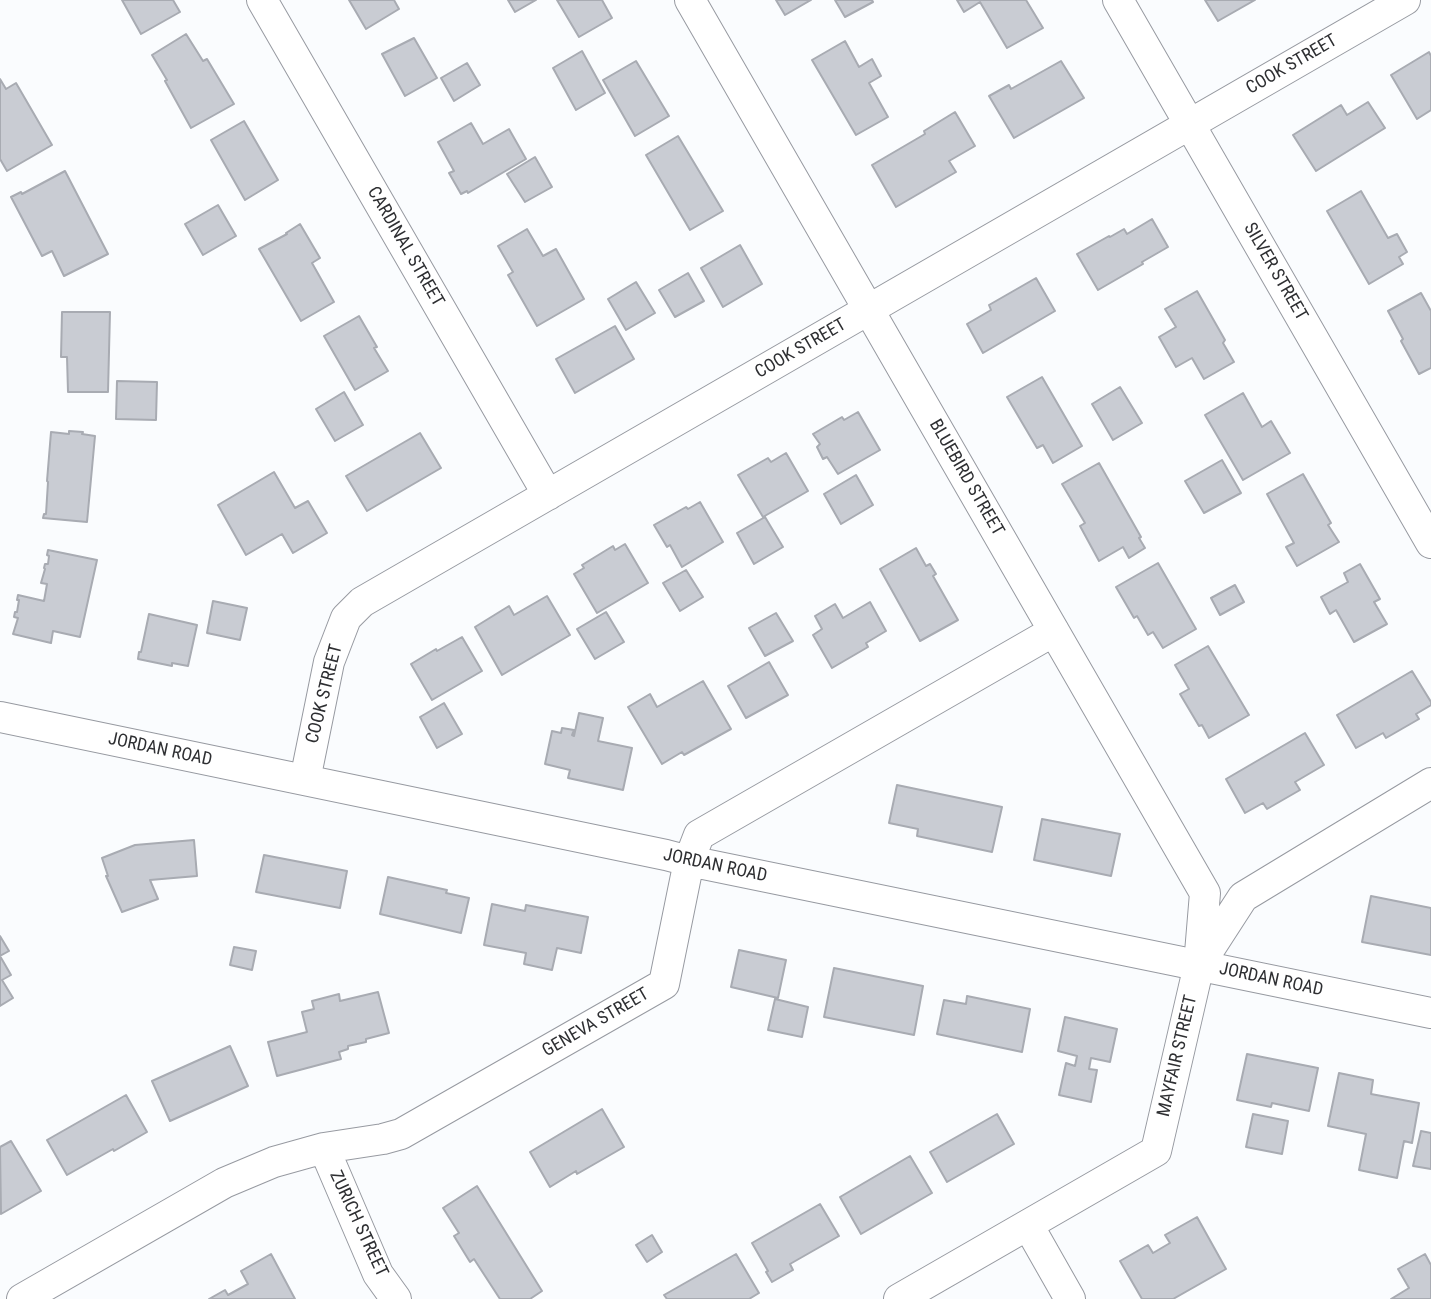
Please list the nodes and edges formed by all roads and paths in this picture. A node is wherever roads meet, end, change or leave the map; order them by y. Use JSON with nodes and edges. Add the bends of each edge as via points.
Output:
{"nodes":[{"id":1,"x":262,"y":0,"type":"edge"},
{"id":2,"x":690,"y":0,"type":"edge"},
{"id":3,"x":1118,"y":0,"type":"edge"},
{"id":4,"x":1405,"y":0,"type":"edge"},
{"id":5,"x":1190,"y":124,"type":"junction"},
{"id":6,"x":870,"y":309,"type":"junction"},
{"id":7,"x":548,"y":495,"type":"junction"},
{"id":8,"x":1431,"y":543,"type":"edge"},
{"id":9,"x":1054,"y":631,"type":"junction"},
{"id":10,"x":0,"y":717,"type":"edge"},
{"id":11,"x":305,"y":780,"type":"junction"},
{"id":12,"x":1431,"y":783,"type":"edge"},
{"id":13,"x":689,"y":861,"type":"junction"},
{"id":14,"x":1199,"y":965,"type":"junction"},
{"id":15,"x":1431,"y":1013,"type":"edge"},
{"id":16,"x":324,"y":1148,"type":"junction"},
{"id":17,"x":1028,"y":1225,"type":"junction"},
{"id":18,"x":22,"y":1299,"type":"edge"},
{"id":19,"x":396,"y":1299,"type":"edge"},
{"id":20,"x":899,"y":1299,"type":"edge"},
{"id":21,"x":1070,"y":1299,"type":"edge"}],
"edges":[{"from":1,"to":7,"type":"street","name":"CARDINAL STREET"},
{"from":2,"to":6,"type":"street","name":"BLUEBIRD STREET"},
{"from":3,"to":5,"type":"street","name":"SILVER STREET"},
{"from":4,"to":5,"type":"street","name":"COOK STREET"},
{"from":5,"to":6,"type":"street","name":"COOK STREET"},
{"from":5,"to":8,"type":"street","name":"SILVER STREET"},
{"from":6,"to":7,"type":"street","name":"COOK STREET"},
{"from":6,"to":9,"type":"street","name":"BLUEBIRD STREET"},
{"from":7,"to":11,"type":"street","name":"COOK STREET","via":[[362,602],[346,618],[329,662]]},
{"from":9,"to":13,"type":"street","name":"GENEVA STREET","via":[[699,835]]},
{"from":9,"to":14,"type":"street","name":"BLUEBIRD STREET","via":[[1205,893]]},
{"from":10,"to":11,"type":"street","name":"JORDAN ROAD"},
{"from":11,"to":13,"type":"street","name":"JORDAN ROAD"},
{"from":12,"to":14,"type":"street","name":"MAYFAIR STREET","via":[[1243,897]]},
{"from":13,"to":14,"type":"street","name":"JORDAN ROAD"},
{"from":13,"to":16,"type":"street","name":"GENEVA STREET","via":[[664,984],[401,1134]]},
{"from":14,"to":15,"type":"street","name":"JORDAN ROAD"},
{"from":14,"to":17,"type":"street","name":"MAYFAIR STREET","via":[[1156,1152]]},
{"from":16,"to":18,"type":"street","name":"GENEVA STREET","via":[[224,1183]]},
{"from":16,"to":19,"type":"street","name":"ZURICH STREET","via":[[378,1273]]},
{"from":17,"to":20,"type":"street","name":"MAYFAIR STREET"},
{"from":17,"to":21,"type":"street"}]}
